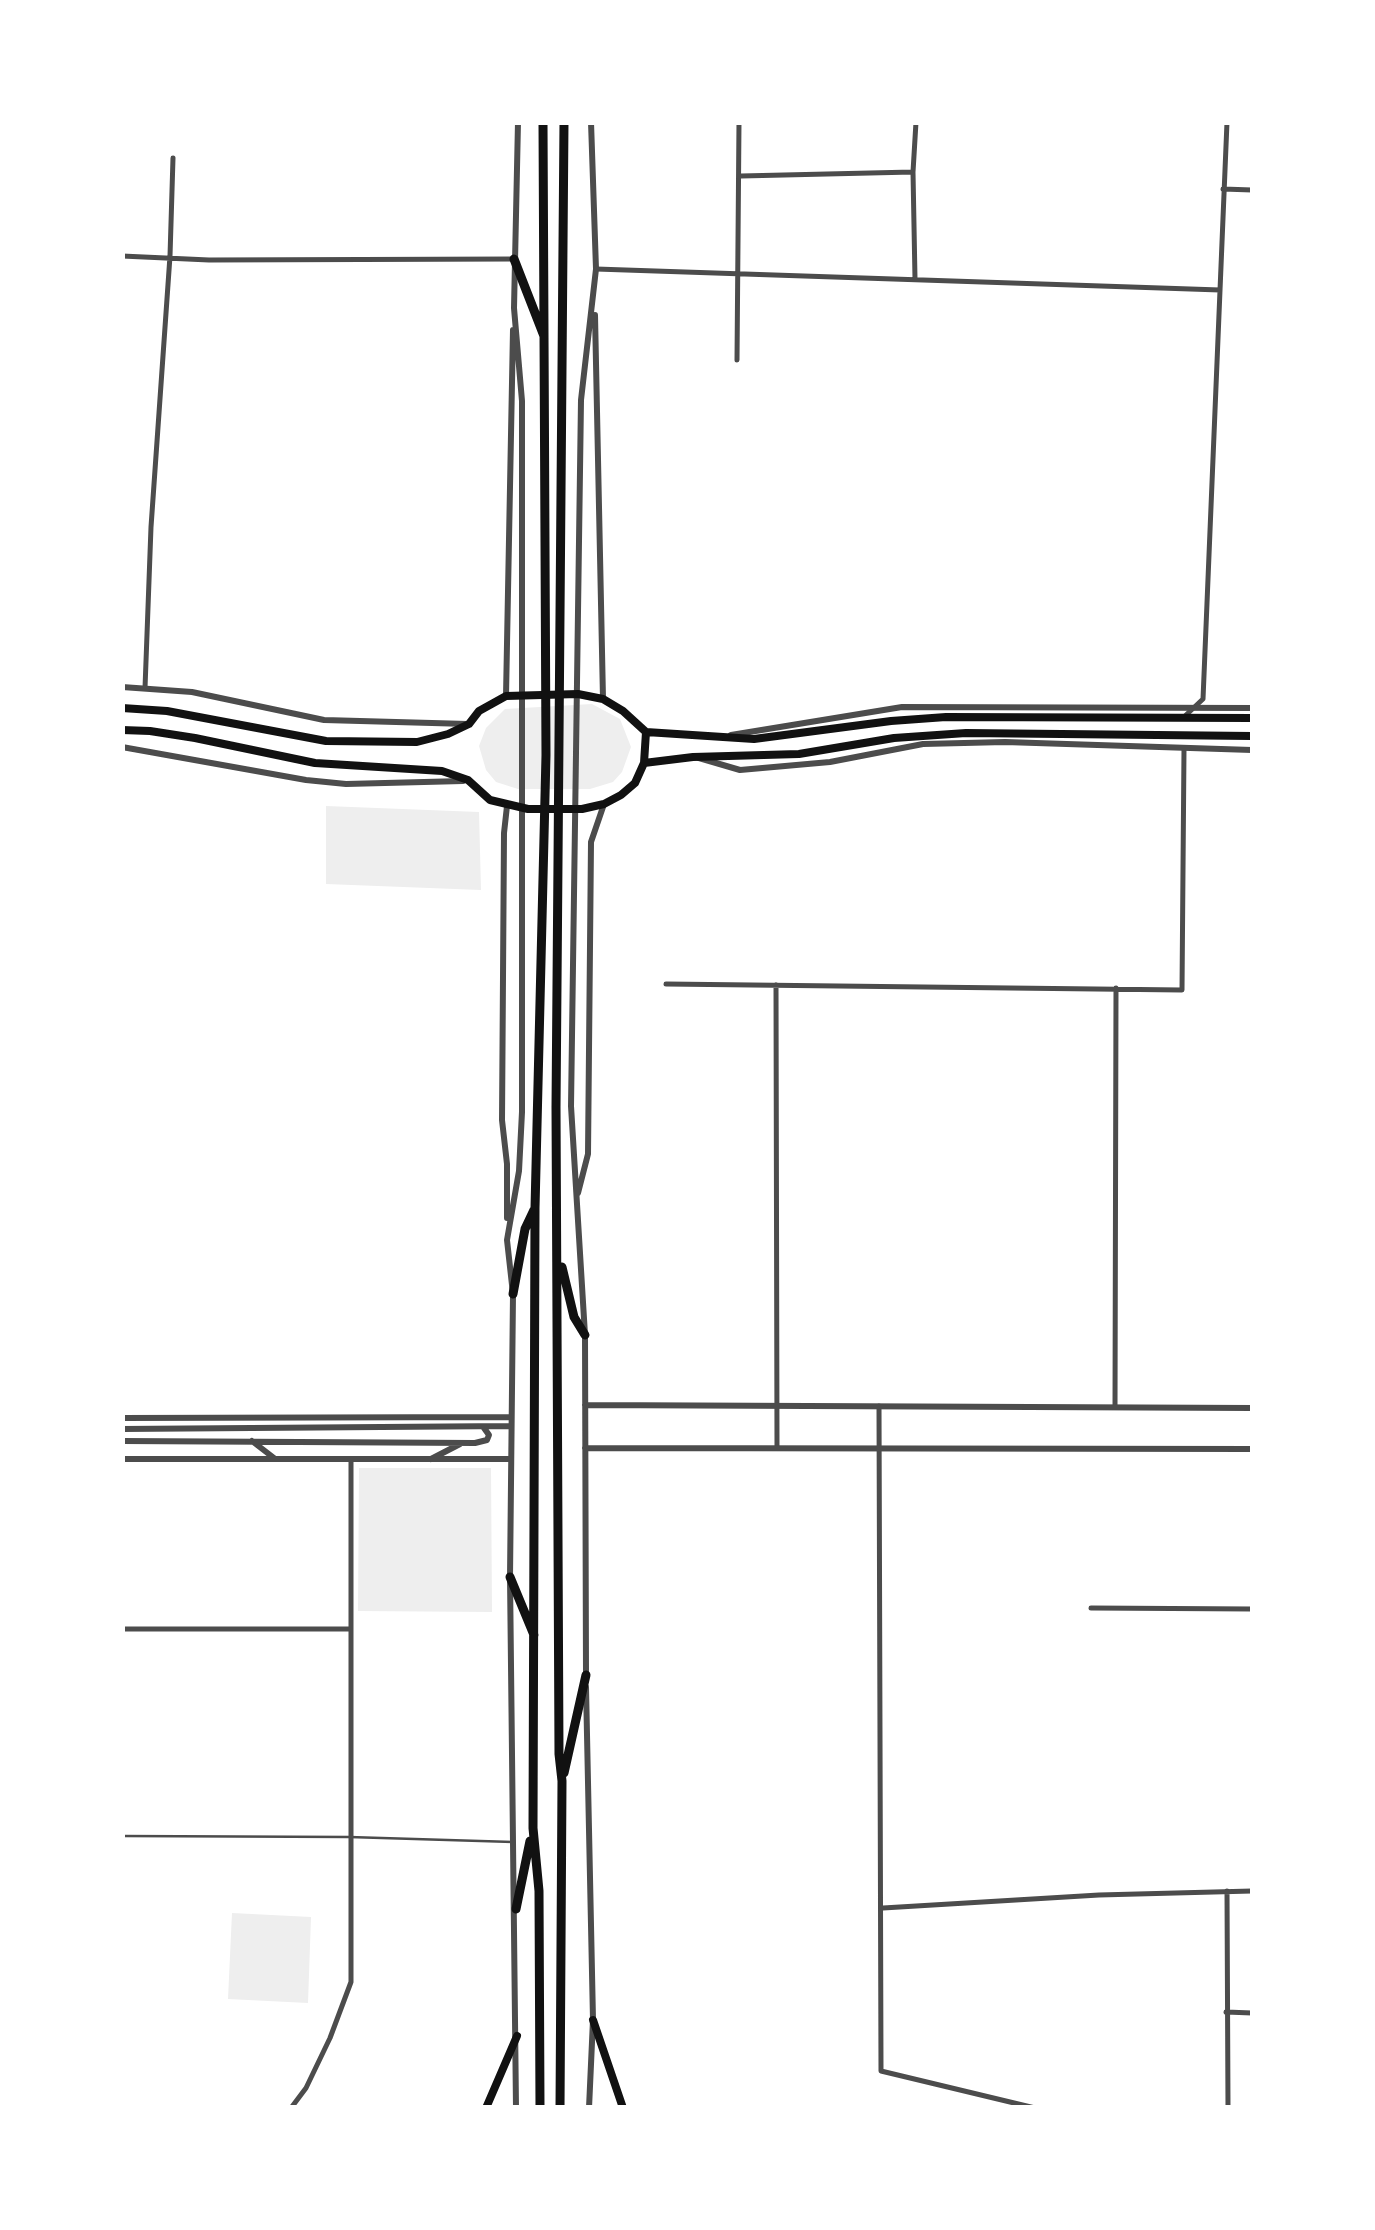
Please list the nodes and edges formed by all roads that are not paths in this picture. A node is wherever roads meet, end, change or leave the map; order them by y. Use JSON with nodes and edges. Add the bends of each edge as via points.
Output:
{"nodes":[{"id":1,"x":518,"y":122,"type":"edge"},
{"id":2,"x":543,"y":122,"type":"edge"},
{"id":3,"x":564,"y":122,"type":"edge"},
{"id":4,"x":591,"y":122,"type":"edge"},
{"id":5,"x":738,"y":122,"type":"edge"},
{"id":6,"x":916,"y":122,"type":"edge"},
{"id":7,"x":1226,"y":122,"type":"edge"},
{"id":8,"x":173,"y":158,"type":"dead end"},
{"id":9,"x":913,"y":172,"type":"junction"},
{"id":10,"x":740,"y":176,"type":"junction"},
{"id":11,"x":1223,"y":189,"type":"junction"},
{"id":12,"x":1252,"y":190,"type":"edge"},
{"id":13,"x":122,"y":256,"type":"edge"},
{"id":14,"x":170,"y":256,"type":"junction"},
{"id":15,"x":514,"y":259,"type":"junction"},
{"id":16,"x":596,"y":269,"type":"junction"},
{"id":17,"x":738,"y":273,"type":"junction"},
{"id":18,"x":915,"y":279,"type":"junction"},
{"id":19,"x":594,"y":288,"type":"junction"},
{"id":20,"x":1220,"y":290,"type":"junction"},
{"id":21,"x":514,"y":308,"type":"junction"},
{"id":22,"x":546,"y":342,"type":"junction"},
{"id":23,"x":736,"y":360,"type":"dead end"},
{"id":24,"x":122,"y":687,"type":"edge"},
{"id":25,"x":145,"y":688,"type":"junction"},
{"id":26,"x":506,"y":696,"type":"junction"},
{"id":27,"x":602,"y":699,"type":"junction"},
{"id":28,"x":122,"y":708,"type":"edge"},
{"id":29,"x":1193,"y":708,"type":"junction"},
{"id":30,"x":1252,"y":708,"type":"edge"},
{"id":31,"x":1182,"y":718,"type":"junction"},
{"id":32,"x":1252,"y":718,"type":"edge"},
{"id":33,"x":469,"y":724,"type":"junction"},
{"id":34,"x":122,"y":730,"type":"edge"},
{"id":35,"x":646,"y":732,"type":"junction"},
{"id":36,"x":1184,"y":734,"type":"junction"},
{"id":37,"x":1252,"y":736,"type":"edge"},
{"id":38,"x":718,"y":738,"type":"junction"},
{"id":39,"x":122,"y":747,"type":"edge"},
{"id":40,"x":1184,"y":749,"type":"junction"},
{"id":41,"x":1252,"y":750,"type":"edge"},
{"id":42,"x":693,"y":757,"type":"junction"},
{"id":43,"x":644,"y":763,"type":"junction"},
{"id":44,"x":468,"y":780,"type":"junction"},
{"id":45,"x":604,"y":804,"type":"junction"},
{"id":46,"x":507,"y":806,"type":"junction"},
{"id":47,"x":666,"y":984,"type":"dead end"},
{"id":48,"x":776,"y":984,"type":"junction"},
{"id":49,"x":1116,"y":988,"type":"junction"},
{"id":50,"x":577,"y":1199,"type":"junction"},
{"id":51,"x":535,"y":1208,"type":"junction"},
{"id":52,"x":507,"y":1240,"type":"junction"},
{"id":53,"x":558,"y":1252,"type":"junction"},
{"id":54,"x":512,"y":1294,"type":"junction"},
{"id":55,"x":585,"y":1335,"type":"junction"},
{"id":56,"x":585,"y":1405,"type":"junction"},
{"id":57,"x":777,"y":1406,"type":"junction"},
{"id":58,"x":878,"y":1406,"type":"junction"},
{"id":59,"x":1115,"y":1407,"type":"junction"},
{"id":60,"x":1252,"y":1408,"type":"edge"},
{"id":61,"x":122,"y":1418,"type":"edge"},
{"id":62,"x":248,"y":1418,"type":"junction"},
{"id":63,"x":512,"y":1422,"type":"junction"},
{"id":64,"x":483,"y":1427,"type":"junction"},
{"id":65,"x":122,"y":1428,"type":"edge"},
{"id":66,"x":238,"y":1428,"type":"junction"},
{"id":67,"x":251,"y":1440,"type":"junction"},
{"id":68,"x":122,"y":1441,"type":"edge"},
{"id":69,"x":463,"y":1443,"type":"junction"},
{"id":70,"x":585,"y":1448,"type":"junction"},
{"id":71,"x":776,"y":1448,"type":"junction"},
{"id":72,"x":878,"y":1448,"type":"junction"},
{"id":73,"x":1252,"y":1449,"type":"edge"},
{"id":74,"x":122,"y":1459,"type":"edge"},
{"id":75,"x":277,"y":1460,"type":"junction"},
{"id":76,"x":351,"y":1460,"type":"junction"},
{"id":77,"x":430,"y":1460,"type":"junction"},
{"id":78,"x":511,"y":1460,"type":"junction"},
{"id":79,"x":510,"y":1577,"type":"junction"},
{"id":80,"x":1091,"y":1608,"type":"dead end"},
{"id":81,"x":1252,"y":1609,"type":"edge"},
{"id":82,"x":122,"y":1629,"type":"edge"},
{"id":83,"x":351,"y":1629,"type":"junction"},
{"id":84,"x":535,"y":1638,"type":"junction"},
{"id":85,"x":586,"y":1675,"type":"junction"},
{"id":86,"x":562,"y":1781,"type":"junction"},
{"id":87,"x":533,"y":1828,"type":"junction"},
{"id":88,"x":122,"y":1836,"type":"edge"},
{"id":89,"x":349,"y":1836,"type":"junction"},
{"id":90,"x":514,"y":1842,"type":"junction"},
{"id":91,"x":1228,"y":1891,"type":"junction"},
{"id":92,"x":1252,"y":1891,"type":"edge"},
{"id":93,"x":516,"y":1908,"type":"junction"},
{"id":94,"x":883,"y":1908,"type":"junction"},
{"id":95,"x":1226,"y":2012,"type":"junction"},
{"id":96,"x":1252,"y":2012,"type":"edge"},
{"id":97,"x":593,"y":2020,"type":"junction"},
{"id":98,"x":517,"y":2036,"type":"junction"},
{"id":99,"x":290,"y":2108,"type":"edge"},
{"id":100,"x":486,"y":2108,"type":"edge"},
{"id":101,"x":516,"y":2108,"type":"edge"},
{"id":102,"x":540,"y":2108,"type":"edge"},
{"id":103,"x":560,"y":2108,"type":"edge"},
{"id":104,"x":589,"y":2108,"type":"edge"},
{"id":105,"x":623,"y":2108,"type":"edge"},
{"id":106,"x":1035,"y":2108,"type":"edge"},
{"id":107,"x":1228,"y":2108,"type":"edge"}],
"edges":[{"from":1,"to":15,"type":"street"},
{"from":2,"to":22,"type":"highway"},
{"from":3,"to":53,"type":"highway"},
{"from":4,"to":16,"type":"street"},
{"from":5,"to":10,"type":"street"},
{"from":6,"to":9,"type":"street"},
{"from":7,"to":11,"type":"street"},
{"from":8,"to":14,"type":"street"},
{"from":9,"to":10,"type":"street"},
{"from":9,"to":18,"type":"street"},
{"from":10,"to":17,"type":"street"},
{"from":11,"to":12,"type":"street"},
{"from":11,"to":20,"type":"street"},
{"from":13,"to":14,"type":"street"},
{"from":14,"to":15,"type":"street"},
{"from":14,"to":25,"type":"street"},
{"from":15,"to":21,"type":"street"},
{"from":15,"to":22,"type":"highway"},
{"from":16,"to":17,"type":"street"},
{"from":16,"to":19,"type":"street"},
{"from":17,"to":18,"type":"street"},
{"from":17,"to":23,"type":"street"},
{"from":18,"to":20,"type":"street"},
{"from":19,"to":27,"type":"street"},
{"from":19,"to":50,"type":"street","via":[[581,400],[572,1106]]},
{"from":20,"to":29,"type":"street","via":[[1203,699]]},
{"from":21,"to":26,"type":"street"},
{"from":21,"to":52,"type":"street","via":[[522,401],[522,1112]]},
{"from":22,"to":51,"type":"highway","via":[[546,737]]},
{"from":24,"to":25,"type":"street"},
{"from":25,"to":33,"type":"street","via":[[324,720]]},
{"from":26,"to":27,"type":"main road"},
{"from":26,"to":33,"type":"main road","via":[[479,710]]},
{"from":27,"to":35,"type":"main road"},
{"from":28,"to":33,"type":"main road","via":[[326,742],[416,742]]},
{"from":29,"to":30,"type":"street"},
{"from":29,"to":31,"type":"street"},
{"from":29,"to":38,"type":"street","via":[[902,707]]},
{"from":31,"to":32,"type":"main road"},
{"from":31,"to":38,"type":"main road","via":[[946,717]]},
{"from":34,"to":44,"type":"main road","via":[[315,763],[398,766]]},
{"from":35,"to":38,"type":"main road"},
{"from":35,"to":43,"type":"main road"},
{"from":36,"to":37,"type":"main road"},
{"from":36,"to":40,"type":"street"},
{"from":36,"to":42,"type":"main road","via":[[966,732],[800,754]]},
{"from":39,"to":44,"type":"street","via":[[333,783]]},
{"from":40,"to":41,"type":"street"},
{"from":40,"to":42,"type":"street","via":[[923,744],[740,770]]},
{"from":40,"to":49,"type":"street","via":[[1182,990]]},
{"from":42,"to":43,"type":"main road"},
{"from":43,"to":45,"type":"main road","via":[[635,783]]},
{"from":44,"to":46,"type":"main road"},
{"from":45,"to":46,"type":"main road"},
{"from":45,"to":50,"type":"street","via":[[591,842],[588,1154]]},
{"from":46,"to":52,"type":"street"},
{"from":47,"to":48,"type":"street"},
{"from":48,"to":49,"type":"street"},
{"from":48,"to":57,"type":"street"},
{"from":49,"to":59,"type":"street"},
{"from":50,"to":55,"type":"street"},
{"from":51,"to":54,"type":"highway"},
{"from":51,"to":84,"type":"highway"},
{"from":52,"to":54,"type":"street"},
{"from":53,"to":55,"type":"highway"},
{"from":53,"to":86,"type":"highway"},
{"from":54,"to":63,"type":"street"},
{"from":55,"to":56,"type":"street"},
{"from":56,"to":57,"type":"street"},
{"from":56,"to":70,"type":"street"},
{"from":57,"to":58,"type":"street"},
{"from":57,"to":71,"type":"street"},
{"from":58,"to":59,"type":"street"},
{"from":58,"to":72,"type":"street"},
{"from":59,"to":60,"type":"street"},
{"from":61,"to":62,"type":"street"},
{"from":62,"to":63,"type":"street"},
{"from":62,"to":66,"type":"street"},
{"from":63,"to":64,"type":"street"},
{"from":63,"to":78,"type":"street"},
{"from":64,"to":66,"type":"street"},
{"from":64,"to":69,"type":"street","via":[[487,1440]]},
{"from":65,"to":66,"type":"street"},
{"from":67,"to":68,"type":"street"},
{"from":67,"to":69,"type":"street"},
{"from":67,"to":75,"type":"street"},
{"from":69,"to":77,"type":"street"},
{"from":70,"to":71,"type":"street"},
{"from":70,"to":85,"type":"street"},
{"from":71,"to":72,"type":"street"},
{"from":72,"to":73,"type":"street"},
{"from":72,"to":94,"type":"street"},
{"from":74,"to":75,"type":"street"},
{"from":75,"to":76,"type":"street"},
{"from":76,"to":77,"type":"street"},
{"from":76,"to":83,"type":"street"},
{"from":77,"to":78,"type":"street"},
{"from":78,"to":79,"type":"street"},
{"from":79,"to":84,"type":"highway"},
{"from":79,"to":90,"type":"street"},
{"from":80,"to":81,"type":"street"},
{"from":82,"to":83,"type":"street"},
{"from":83,"to":89,"type":"street"},
{"from":84,"to":87,"type":"highway"},
{"from":85,"to":86,"type":"highway"},
{"from":85,"to":97,"type":"street"},
{"from":86,"to":103,"type":"highway"},
{"from":87,"to":93,"type":"highway"},
{"from":87,"to":102,"type":"highway"},
{"from":88,"to":89,"type":"lane"},
{"from":89,"to":90,"type":"lane"},
{"from":89,"to":99,"type":"street","via":[[351,1982],[306,2088]]},
{"from":90,"to":93,"type":"street"},
{"from":91,"to":92,"type":"street"},
{"from":91,"to":94,"type":"street"},
{"from":91,"to":95,"type":"street"},
{"from":93,"to":98,"type":"street"},
{"from":94,"to":106,"type":"street","via":[[881,2072]]},
{"from":95,"to":96,"type":"street"},
{"from":95,"to":107,"type":"street"},
{"from":97,"to":104,"type":"street"},
{"from":97,"to":105,"type":"main road"},
{"from":98,"to":100,"type":"main road"},
{"from":98,"to":101,"type":"street"}]}
